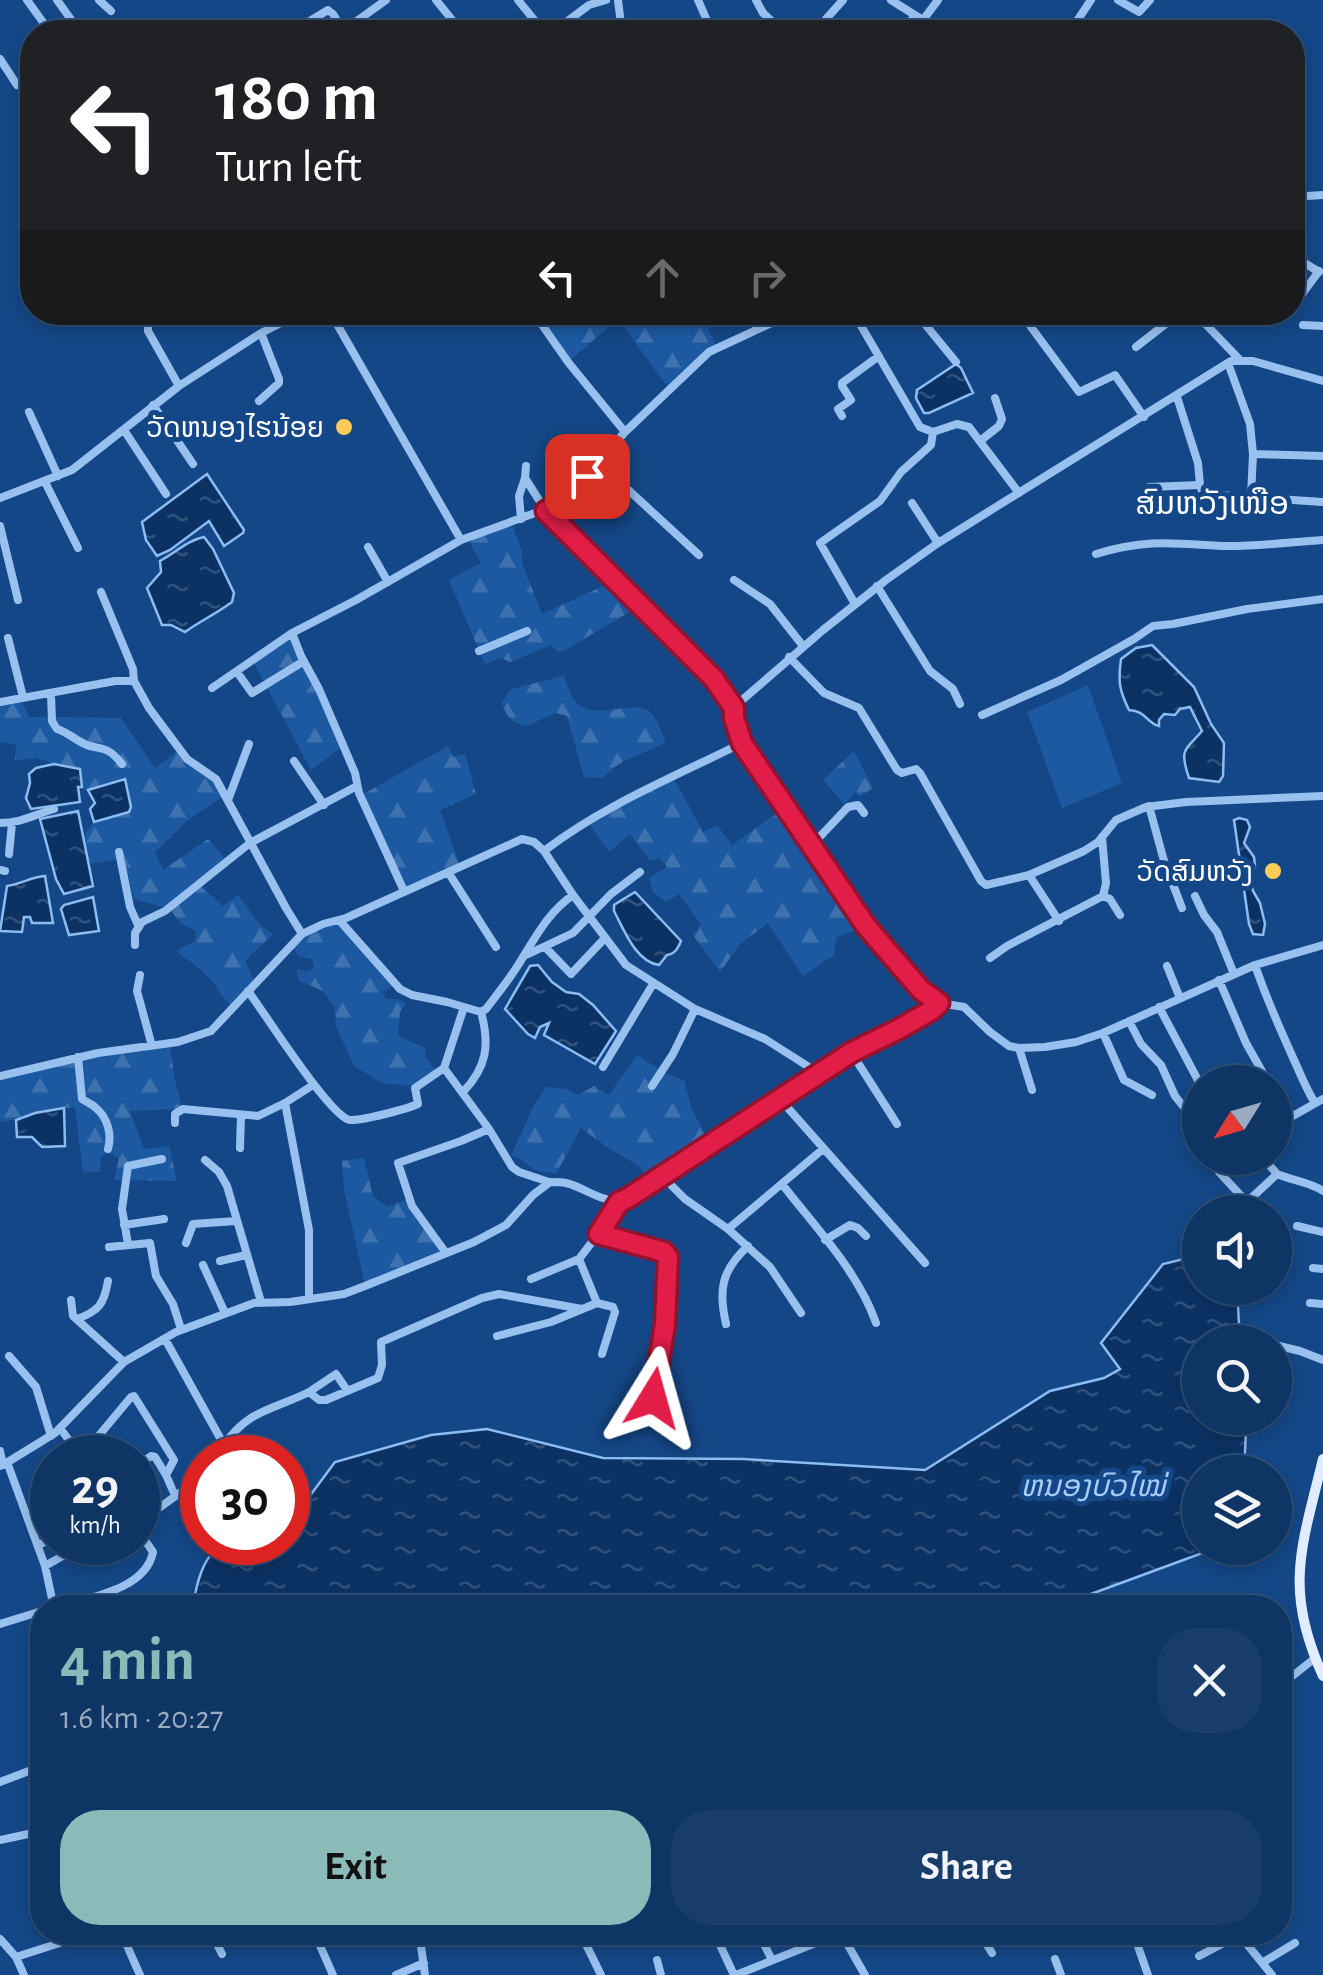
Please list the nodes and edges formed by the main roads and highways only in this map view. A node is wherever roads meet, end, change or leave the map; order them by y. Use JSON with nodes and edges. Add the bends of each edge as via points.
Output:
{"nodes":[{"id":1,"x":1323,"y":1459,"type":"edge"},
{"id":2,"x":1323,"y":1676,"type":"edge"}],
"edges":[{"from":1,"to":2,"type":"main road","via":[[1298,1580],[1303,1624]]}]}
